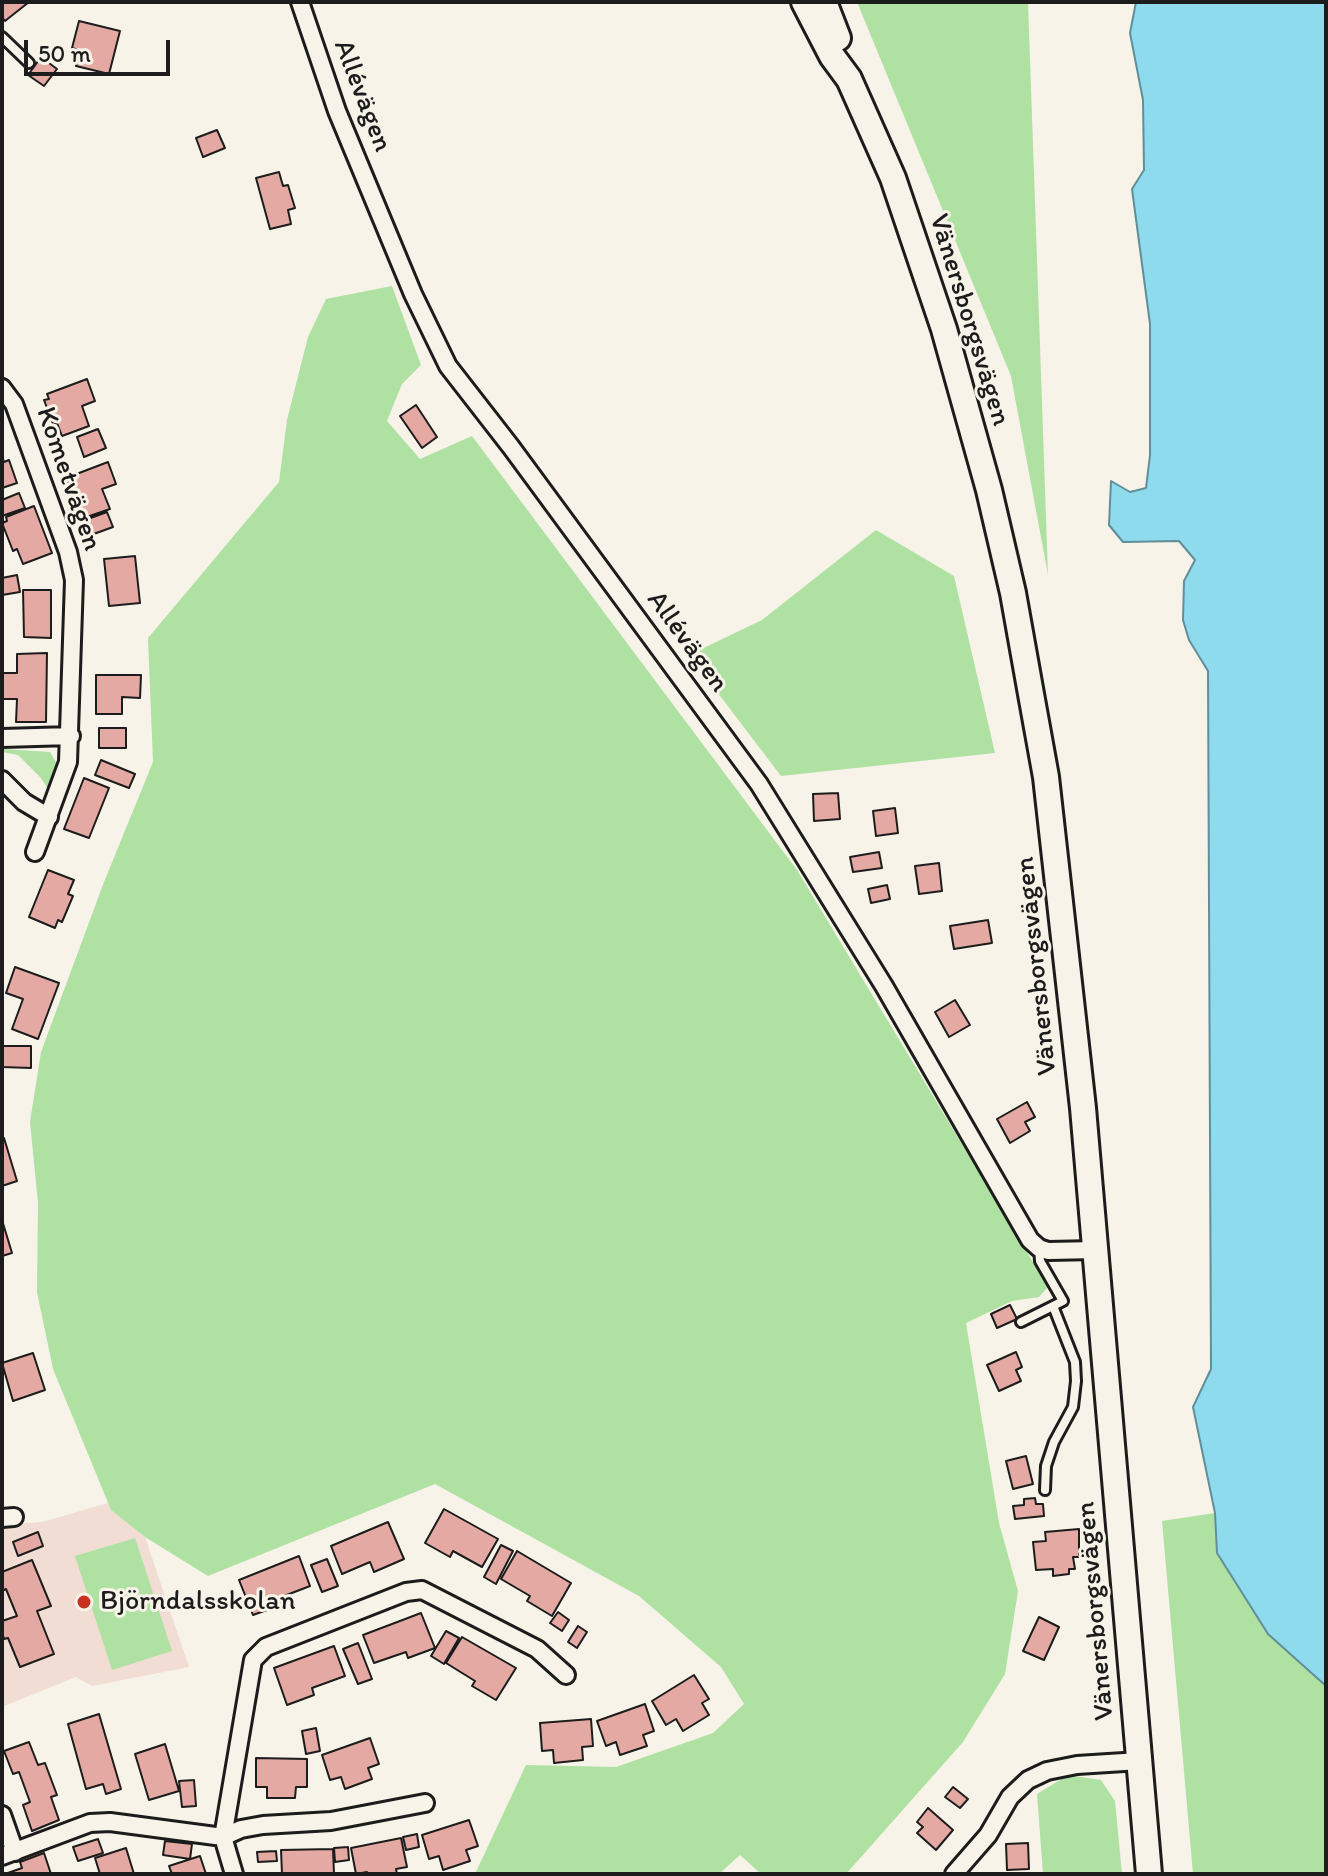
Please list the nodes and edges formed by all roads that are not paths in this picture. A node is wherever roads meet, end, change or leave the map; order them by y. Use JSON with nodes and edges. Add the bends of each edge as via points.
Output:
{"nodes":[{"id":1,"x":300,"y":2,"type":"edge"},
{"id":2,"x":804,"y":2,"type":"edge"},
{"id":3,"x":824,"y":2,"type":"edge"},
{"id":4,"x":2,"y":37,"type":"edge"},
{"id":5,"x":29,"y":63,"type":"dead end"},
{"id":6,"x":849,"y":79,"type":"junction"},
{"id":7,"x":2,"y":388,"type":"edge"},
{"id":8,"x":71,"y":736,"type":"junction"},
{"id":9,"x":2,"y":738,"type":"edge"},
{"id":10,"x":2,"y":780,"type":"edge"},
{"id":11,"x":49,"y":817,"type":"junction"},
{"id":12,"x":35,"y":852,"type":"dead end"},
{"id":13,"x":1039,"y":1248,"type":"junction"},
{"id":14,"x":1096,"y":1250,"type":"junction"},
{"id":15,"x":1053,"y":1306,"type":"junction"},
{"id":16,"x":1021,"y":1322,"type":"dead end"},
{"id":17,"x":1045,"y":1490,"type":"dead end"},
{"id":18,"x":566,"y":1675,"type":"dead end"},
{"id":19,"x":1140,"y":1761,"type":"junction"},
{"id":20,"x":425,"y":1803,"type":"dead end"},
{"id":21,"x":2,"y":1815,"type":"edge"},
{"id":22,"x":223,"y":1837,"type":"junction"},
{"id":23,"x":9,"y":1854,"type":"edge"},
{"id":24,"x":234,"y":1874,"type":"edge"},
{"id":25,"x":954,"y":1874,"type":"edge"},
{"id":26,"x":1149,"y":1874,"type":"edge"}],
"edges":[{"from":1,"to":13,"type":"street","name":"Allévägen","via":[[337,111],[448,366],[759,784]]},
{"from":2,"to":6,"type":"main road","name":"Vänersborgsvägen"},
{"from":3,"to":6,"type":"main road","name":"Vänersborgsvägen"},
{"from":4,"to":5,"type":"lane"},
{"from":6,"to":14,"type":"main road","name":"Vänersborgsvägen","via":[[893,178],[944,329],[1013,593],[1046,777]]},
{"from":7,"to":8,"type":"street","name":"Kometvägen","via":[[14,404],[74,580]]},
{"from":8,"to":9,"type":"street"},
{"from":8,"to":11,"type":"street","name":"Kometvägen"},
{"from":10,"to":11,"type":"street"},
{"from":11,"to":12,"type":"street","name":"Kometvägen"},
{"from":13,"to":14,"type":"street"},
{"from":13,"to":15,"type":"lane","via":[[1040,1261],[1063,1301]]},
{"from":14,"to":19,"type":"main road","name":"Vänersborgsvägen"},
{"from":15,"to":16,"type":"lane"},
{"from":15,"to":17,"type":"lane","via":[[1075,1362],[1076,1381],[1073,1407],[1046,1466]]},
{"from":18,"to":22,"type":"street","via":[[537,1649],[422,1590],[266,1647],[253,1660]]},
{"from":19,"to":25,"type":"street","via":[[1077,1765],[1028,1780]]},
{"from":19,"to":26,"type":"main road","name":"Vänersborgsvägen"},
{"from":20,"to":22,"type":"street","via":[[331,1821],[263,1825]]},
{"from":21,"to":23,"type":"street"},
{"from":22,"to":23,"type":"street","via":[[90,1823]]},
{"from":22,"to":24,"type":"street"}]}
